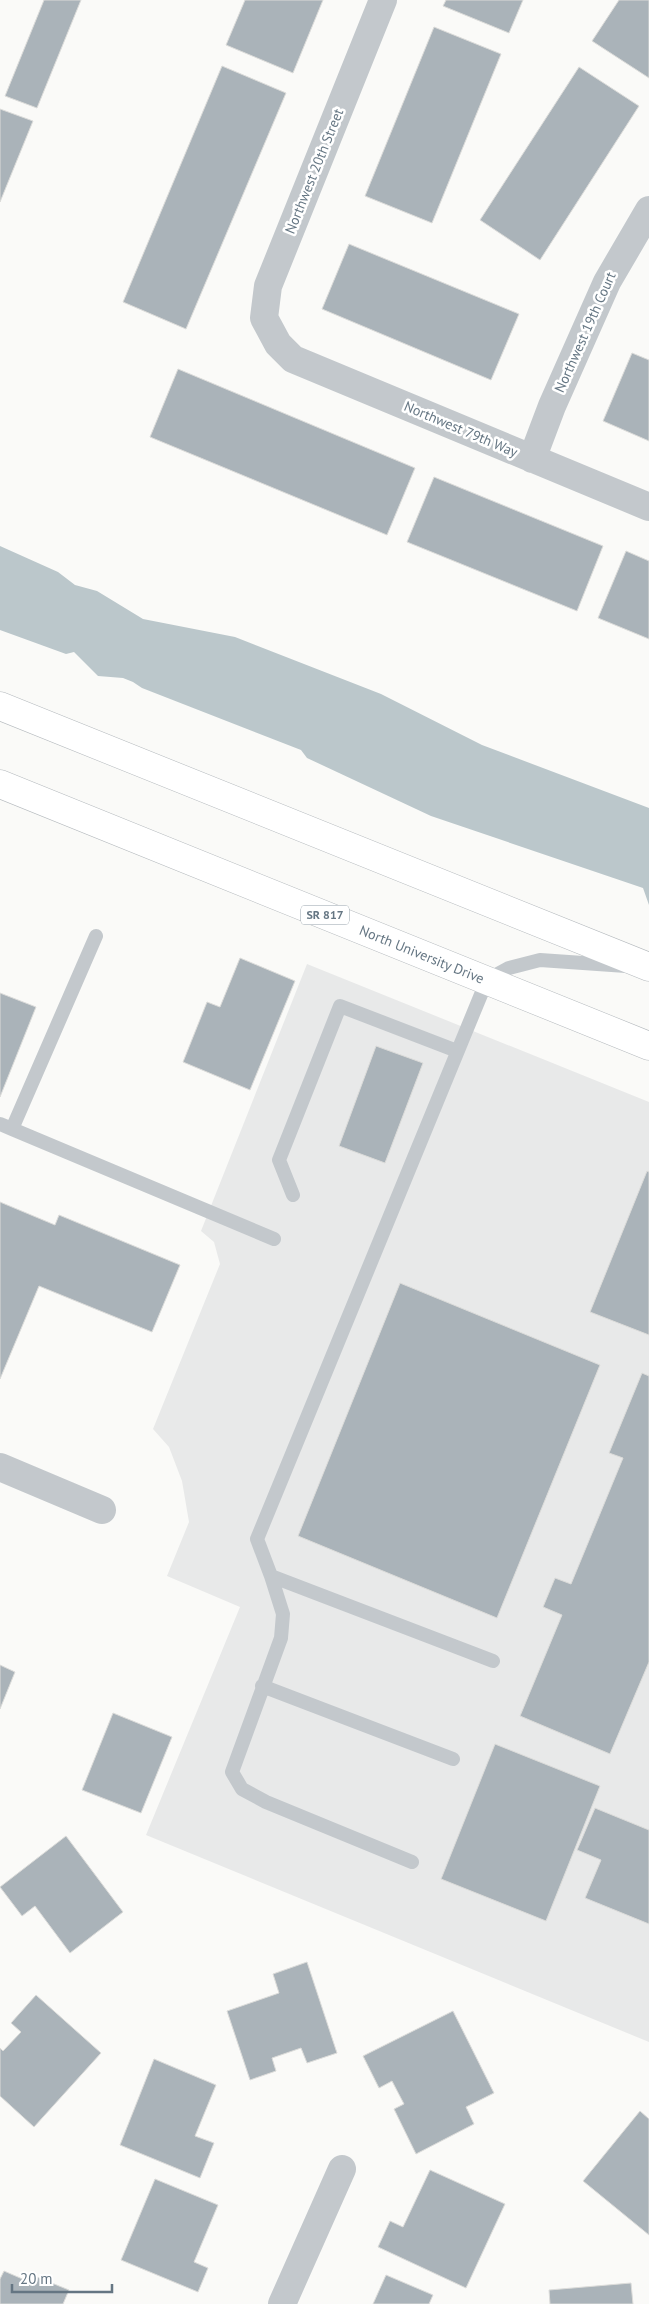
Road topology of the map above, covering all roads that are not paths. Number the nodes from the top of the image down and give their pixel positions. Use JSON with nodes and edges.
{"nodes":[{"id":1,"x":383,"y":0,"type":"edge"},
{"id":2,"x":649,"y":210,"type":"edge"},
{"id":3,"x":278,"y":344,"type":"joint"},
{"id":4,"x":532,"y":458,"type":"junction"},
{"id":5,"x":649,"y":507,"type":"edge"},
{"id":6,"x":0,"y":706,"type":"edge"},
{"id":7,"x":0,"y":784,"type":"edge"},
{"id":8,"x":96,"y":936,"type":"dead end"},
{"id":9,"x":649,"y":968,"type":"edge"},
{"id":10,"x":486,"y":980,"type":"junction"},
{"id":11,"x":649,"y":1046,"type":"edge"},
{"id":12,"x":457,"y":1051,"type":"junction"},
{"id":13,"x":6,"y":1126,"type":"edge"},
{"id":14,"x":292,"y":1194,"type":"dead end"},
{"id":15,"x":274,"y":1239,"type":"dead end"},
{"id":16,"x":0,"y":1468,"type":"edge"},
{"id":17,"x":102,"y":1510,"type":"dead end"},
{"id":18,"x":271,"y":1576,"type":"junction"},
{"id":19,"x":493,"y":1661,"type":"dead end"},
{"id":20,"x":262,"y":1686,"type":"junction"},
{"id":21,"x":454,"y":1759,"type":"dead end"},
{"id":22,"x":412,"y":1862,"type":"dead end"},
{"id":23,"x":342,"y":2170,"type":"dead end"},
{"id":24,"x":282,"y":2304,"type":"edge"}],
"edges":[{"from":1,"to":3,"type":"street","name":"Northwest 20th Street"},
{"from":2,"to":4,"type":"street","name":"Northwest 19th Court"},
{"from":3,"to":4,"type":"street","name":"Northwest 79th Way"},
{"from":4,"to":5,"type":"street","name":"Northwest 79th Way"},
{"from":6,"to":9,"type":"main road"},
{"from":7,"to":10,"type":"main road","name":"North University Drive","number":"SR 817"},
{"from":8,"to":13,"type":"lane"},
{"from":9,"to":10,"type":"lane"},
{"from":10,"to":11,"type":"main road","name":"North University Drive","number":"SR 817"},
{"from":10,"to":12,"type":"lane"},
{"from":12,"to":14,"type":"lane"},
{"from":12,"to":18,"type":"lane"},
{"from":13,"to":15,"type":"lane"},
{"from":16,"to":17,"type":"street"},
{"from":18,"to":19,"type":"lane"},
{"from":18,"to":20,"type":"lane"},
{"from":20,"to":21,"type":"lane"},
{"from":20,"to":22,"type":"lane"},
{"from":23,"to":24,"type":"street"}]}
